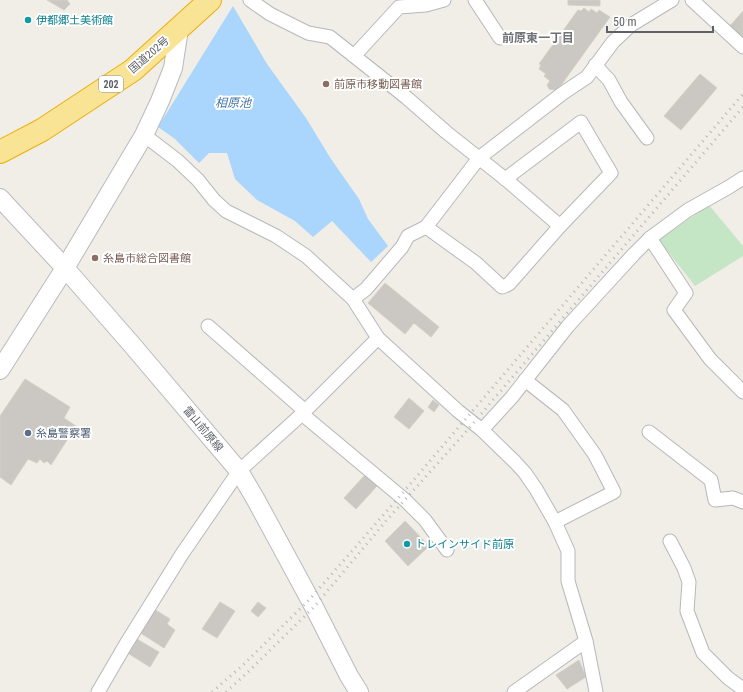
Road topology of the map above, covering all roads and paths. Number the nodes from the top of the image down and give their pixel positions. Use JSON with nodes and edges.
{"nodes":[{"id":1,"x":210,"y":0,"type":"edge"},
{"id":2,"x":250,"y":0,"type":"edge"},
{"id":3,"x":444,"y":0,"type":"edge"},
{"id":4,"x":475,"y":0,"type":"edge"},
{"id":5,"x":672,"y":0,"type":"edge"},
{"id":6,"x":692,"y":0,"type":"edge"},
{"id":7,"x":179,"y":29,"type":"junction"},
{"id":8,"x":500,"y":38,"type":"dead end"},
{"id":9,"x":743,"y":47,"type":"edge"},
{"id":10,"x":354,"y":56,"type":"junction"},
{"id":11,"x":596,"y":65,"type":"junction"},
{"id":12,"x":144,"y":135,"type":"junction"},
{"id":13,"x":647,"y":138,"type":"dead end"},
{"id":14,"x":0,"y":152,"type":"edge"},
{"id":15,"x":479,"y":158,"type":"junction"},
{"id":16,"x":743,"y":178,"type":"edge"},
{"id":17,"x":505,"y":179,"type":"junction"},
{"id":18,"x":0,"y":198,"type":"edge"},
{"id":19,"x":426,"y":226,"type":"junction"},
{"id":20,"x":560,"y":226,"type":"junction"},
{"id":21,"x":650,"y":238,"type":"junction"},
{"id":22,"x":65,"y":268,"type":"junction"},
{"id":23,"x":353,"y":299,"type":"junction"},
{"id":24,"x":208,"y":326,"type":"dead end"},
{"id":25,"x":378,"y":338,"type":"junction"},
{"id":26,"x":0,"y":370,"type":"edge"},
{"id":27,"x":525,"y":380,"type":"junction"},
{"id":28,"x":743,"y":392,"type":"edge"},
{"id":29,"x":304,"y":413,"type":"junction"},
{"id":30,"x":482,"y":430,"type":"junction"},
{"id":31,"x":649,"y":432,"type":"dead end"},
{"id":32,"x":239,"y":472,"type":"junction"},
{"id":33,"x":743,"y":502,"type":"edge"},
{"id":34,"x":555,"y":522,"type":"junction"},
{"id":35,"x":670,"y":541,"type":"dead end"},
{"id":36,"x":447,"y":550,"type":"dead end"},
{"id":37,"x":586,"y":641,"type":"junction"},
{"id":38,"x":743,"y":689,"type":"edge"},
{"id":39,"x":98,"y":692,"type":"edge"},
{"id":40,"x":359,"y":692,"type":"edge"},
{"id":41,"x":514,"y":692,"type":"edge"},
{"id":42,"x":596,"y":692,"type":"edge"}],
"edges":[{"from":1,"to":7,"type":"highway","name":"国道202号","number":"202"},
{"from":2,"to":10,"type":"street"},
{"from":3,"to":10,"type":"street"},
{"from":4,"to":8,"type":"street"},
{"from":5,"to":11,"type":"street"},
{"from":6,"to":9,"type":"street"},
{"from":7,"to":12,"type":"main road"},
{"from":7,"to":14,"type":"highway","name":"国道202号","number":"202"},
{"from":10,"to":15,"type":"street"},
{"from":11,"to":13,"type":"street"},
{"from":11,"to":15,"type":"street"},
{"from":12,"to":22,"type":"main road"},
{"from":12,"to":23,"type":"street"},
{"from":15,"to":17,"type":"street"},
{"from":15,"to":19,"type":"street"},
{"from":16,"to":21,"type":"street"},
{"from":17,"to":20,"type":"street"},
{"from":17,"to":20,"type":"street"},
{"from":18,"to":22,"type":"main road","name":"雷山前原線"},
{"from":19,"to":20,"type":"street"},
{"from":19,"to":23,"type":"street"},
{"from":21,"to":27,"type":"street"},
{"from":21,"to":28,"type":"street"},
{"from":22,"to":26,"type":"main road"},
{"from":22,"to":32,"type":"main road","name":"雷山前原線"},
{"from":23,"to":25,"type":"street"},
{"from":24,"to":29,"type":"street"},
{"from":25,"to":29,"type":"street"},
{"from":25,"to":30,"type":"street"},
{"from":27,"to":30,"type":"street"},
{"from":27,"to":34,"type":"street"},
{"from":29,"to":32,"type":"street"},
{"from":29,"to":36,"type":"street"},
{"from":30,"to":34,"type":"street"},
{"from":31,"to":33,"type":"street"},
{"from":32,"to":39,"type":"street"},
{"from":32,"to":40,"type":"main road","name":"雷山前原線"},
{"from":34,"to":37,"type":"street"},
{"from":35,"to":38,"type":"street"},
{"from":37,"to":41,"type":"street"},
{"from":37,"to":42,"type":"street"}]}
